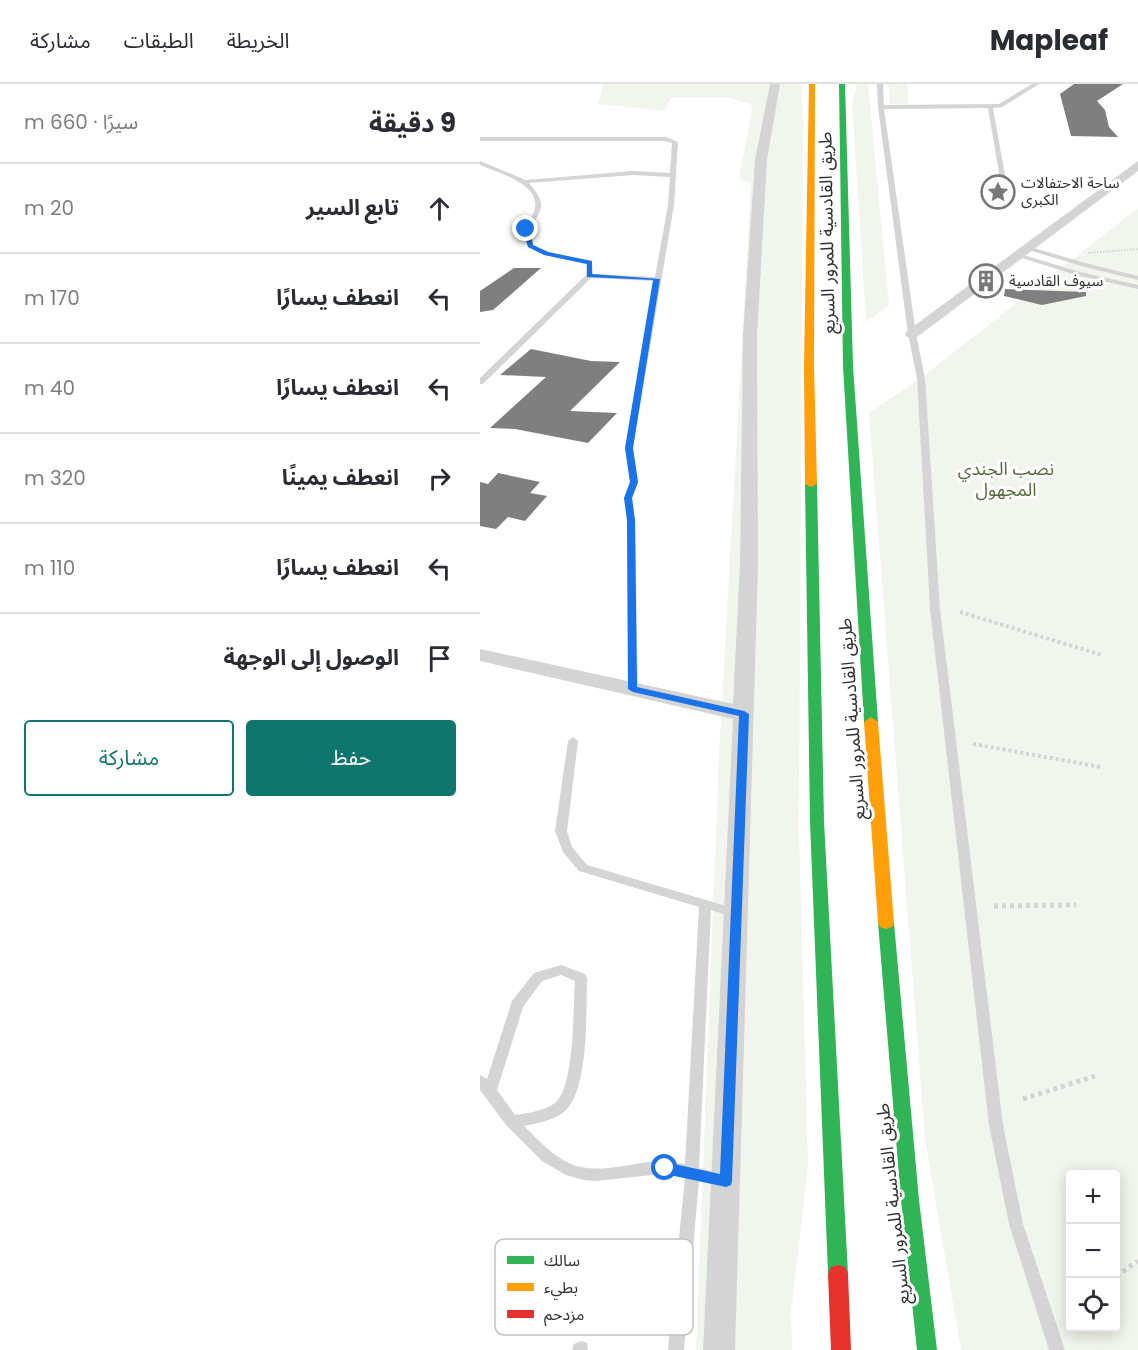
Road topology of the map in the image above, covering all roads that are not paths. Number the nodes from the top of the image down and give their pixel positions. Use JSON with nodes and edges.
{"nodes":[{"id":1,"x":775,"y":84,"type":"edge"},
{"id":2,"x":842,"y":84,"type":"edge"},
{"id":3,"x":880,"y":84,"type":"edge"},
{"id":4,"x":1036,"y":84,"type":"edge"},
{"id":5,"x":811,"y":85,"type":"edge"},
{"id":6,"x":990,"y":106,"type":"junction"},
{"id":7,"x":881,"y":107,"type":"junction"},
{"id":8,"x":480,"y":139,"type":"edge"},
{"id":9,"x":480,"y":164,"type":"edge"},
{"id":10,"x":1138,"y":165,"type":"edge"},
{"id":11,"x":673,"y":175,"type":"junction"},
{"id":12,"x":525,"y":182,"type":"junction"},
{"id":13,"x":1006,"y":203,"type":"dead end"},
{"id":14,"x":1022,"y":252,"type":"junction"},
{"id":15,"x":589,"y":276,"type":"junction"},
{"id":16,"x":1138,"y":278,"type":"edge"},
{"id":17,"x":657,"y":279,"type":"junction"},
{"id":18,"x":1138,"y":287,"type":"edge"},
{"id":19,"x":912,"y":334,"type":"junction"},
{"id":20,"x":480,"y":382,"type":"edge"},
{"id":21,"x":480,"y":655,"type":"edge"},
{"id":22,"x":633,"y":689,"type":"junction"},
{"id":23,"x":744,"y":714,"type":"junction"},
{"id":24,"x":573,"y":741,"type":"dead end"},
{"id":25,"x":705,"y":903,"type":"junction"},
{"id":26,"x":736,"y":913,"type":"junction"},
{"id":27,"x":485,"y":1086,"type":"edge"},
{"id":28,"x":512,"y":1122,"type":"junction"},
{"id":29,"x":692,"y":1174,"type":"junction"},
{"id":30,"x":726,"y":1181,"type":"junction"},
{"id":31,"x":686,"y":1239,"type":"edge"},
{"id":32,"x":677,"y":1335,"type":"edge"},
{"id":33,"x":676,"y":1350,"type":"edge"},
{"id":34,"x":719,"y":1350,"type":"edge"},
{"id":35,"x":841,"y":1350,"type":"edge"},
{"id":36,"x":927,"y":1350,"type":"edge"},
{"id":37,"x":1057,"y":1350,"type":"edge"}],
"edges":[{"from":1,"to":23,"type":"street"},
{"from":2,"to":36,"type":"highway","name":"طريق القادسية للمرور السريع"},
{"from":3,"to":7,"type":"lane"},
{"from":4,"to":6,"type":"lane"},
{"from":5,"to":35,"type":"highway","name":"طريق القادسية للمرور السريع"},
{"from":6,"to":7,"type":"lane"},
{"from":6,"to":13,"type":"lane"},
{"from":7,"to":19,"type":"lane"},
{"from":8,"to":11,"type":"lane"},
{"from":9,"to":12,"type":"lane"},
{"from":10,"to":14,"type":"street"},
{"from":11,"to":12,"type":"lane"},
{"from":11,"to":17,"type":"lane"},
{"from":12,"to":15,"type":"lane"},
{"from":14,"to":16,"type":"lane"},
{"from":14,"to":18,"type":"lane"},
{"from":14,"to":19,"type":"street"},
{"from":15,"to":17,"type":"lane"},
{"from":15,"to":20,"type":"lane"},
{"from":17,"to":22,"type":"lane"},
{"from":19,"to":37,"type":"lane"},
{"from":21,"to":22,"type":"street"},
{"from":22,"to":23,"type":"street"},
{"from":23,"to":26,"type":"street"},
{"from":24,"to":25,"type":"lane"},
{"from":25,"to":26,"type":"lane"},
{"from":25,"to":29,"type":"lane"},
{"from":26,"to":30,"type":"street"},
{"from":27,"to":28,"type":"lane"},
{"from":27,"to":28,"type":"lane"},
{"from":28,"to":29,"type":"lane"},
{"from":29,"to":30,"type":"lane"},
{"from":29,"to":31,"type":"lane"},
{"from":30,"to":34,"type":"street"},
{"from":32,"to":33,"type":"lane"}]}
